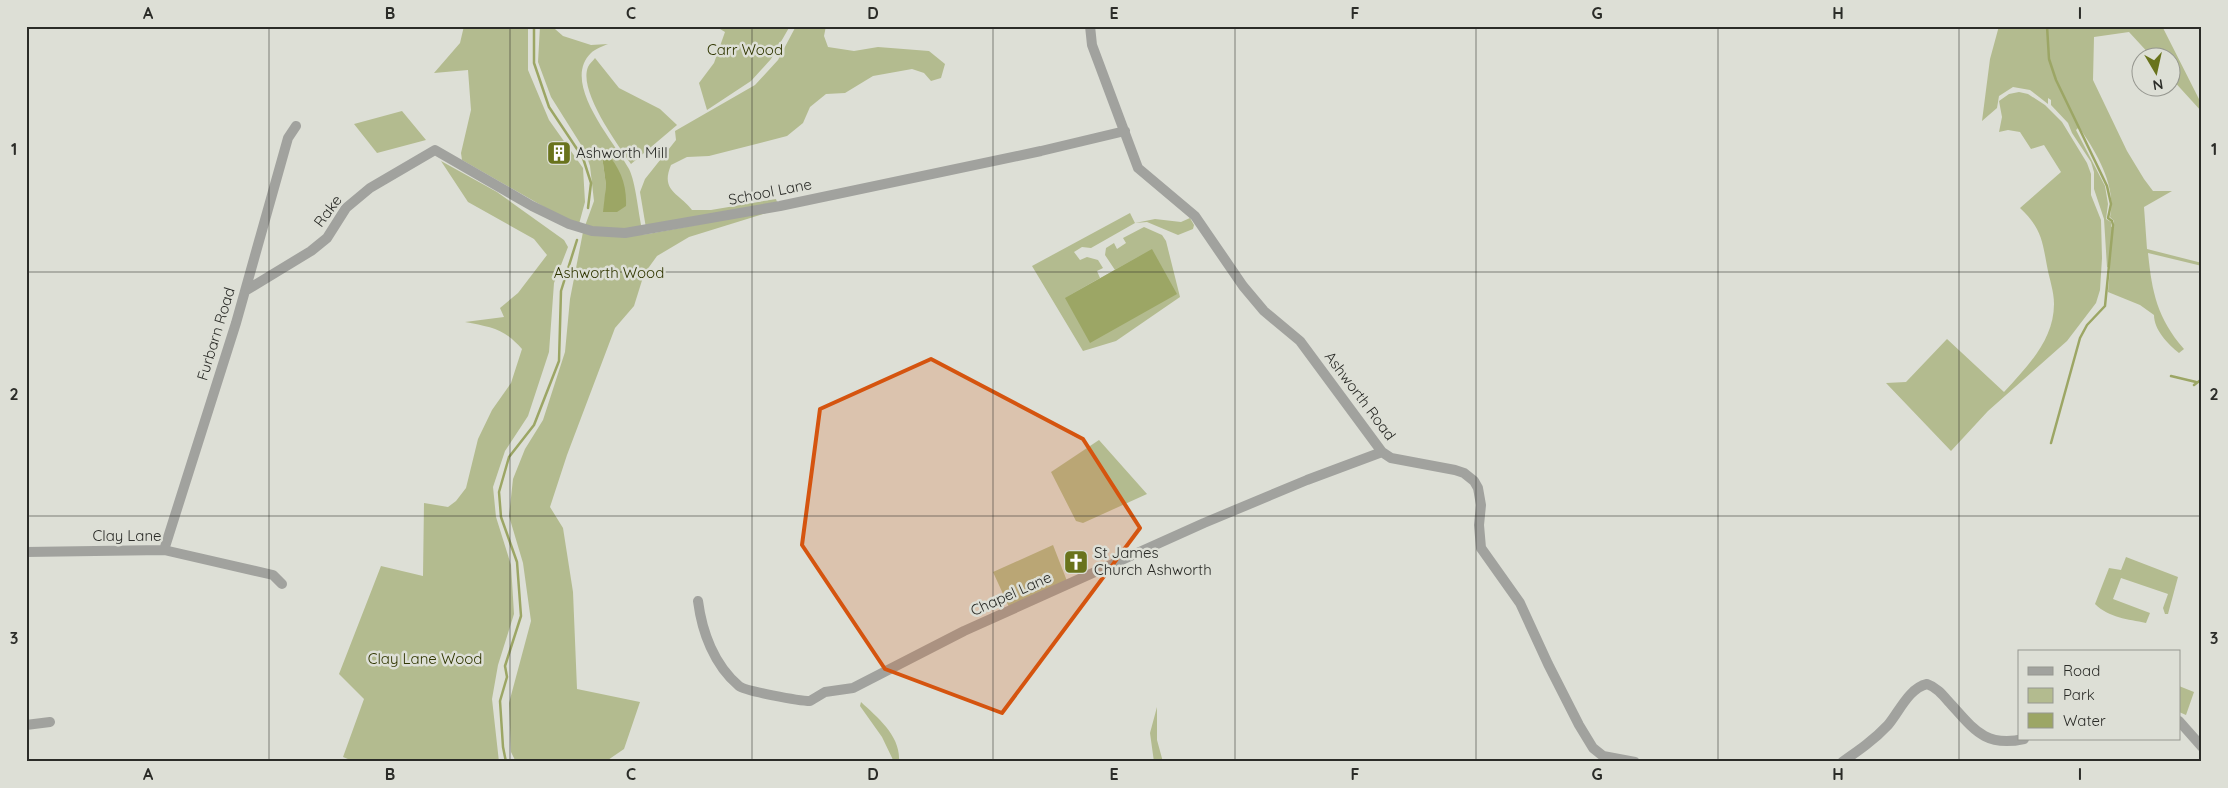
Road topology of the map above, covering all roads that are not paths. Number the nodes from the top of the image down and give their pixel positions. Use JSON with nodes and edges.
{"nodes":[{"id":1,"x":1090,"y":26,"type":"edge"},
{"id":2,"x":296,"y":126,"type":"dead end"},
{"id":3,"x":1125,"y":130,"type":"junction"},
{"id":4,"x":435,"y":150,"type":"joint"},
{"id":5,"x":245,"y":291,"type":"junction"},
{"id":6,"x":1382,"y":452,"type":"junction"},
{"id":7,"x":164,"y":550,"type":"junction"},
{"id":8,"x":26,"y":552,"type":"edge"},
{"id":9,"x":282,"y":584,"type":"dead end"},
{"id":10,"x":698,"y":601,"type":"dead end"},
{"id":11,"x":50,"y":722,"type":"dead end"},
{"id":12,"x":2180,"y":722,"type":"edge"},
{"id":13,"x":26,"y":725,"type":"edge"},
{"id":14,"x":2018,"y":740,"type":"edge"},
{"id":15,"x":2202,"y":747,"type":"edge"},
{"id":16,"x":1635,"y":762,"type":"edge"},
{"id":17,"x":1842,"y":762,"type":"edge"}],
"edges":[{"from":1,"to":3,"type":"street","name":"Ashworth Road"},
{"from":2,"to":5,"type":"street","name":"Furbarn Road"},
{"from":3,"to":4,"type":"street","name":"School Lane"},
{"from":3,"to":6,"type":"street","name":"Ashworth Road"},
{"from":4,"to":5,"type":"street","name":"Rake"},
{"from":5,"to":7,"type":"street","name":"Furbarn Road"},
{"from":6,"to":10,"type":"street","name":"Chapel Lane"},
{"from":6,"to":16,"type":"street","name":"Ashworth Road"},
{"from":7,"to":8,"type":"street","name":"Clay Lane"},
{"from":7,"to":9,"type":"street","name":"Clay Lane"},
{"from":11,"to":13,"type":"street"},
{"from":12,"to":15,"type":"street"},
{"from":14,"to":17,"type":"street"}]}
